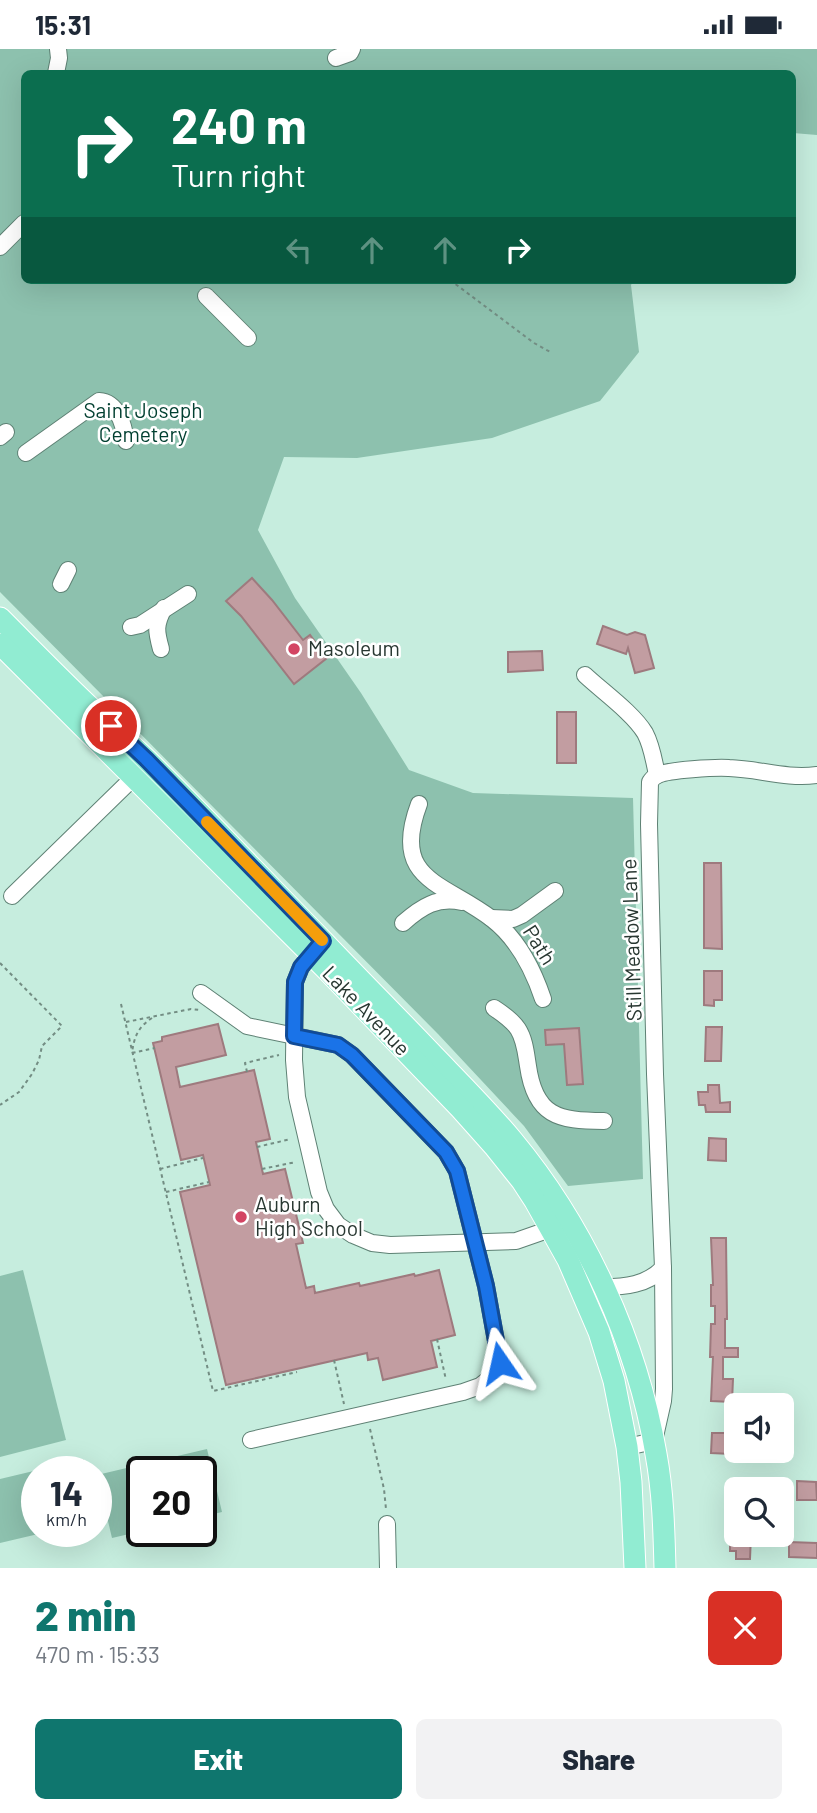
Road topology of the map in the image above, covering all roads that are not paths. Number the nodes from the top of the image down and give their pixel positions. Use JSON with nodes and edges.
{"nodes":[{"id":1,"x":58,"y":49,"type":"edge"},
{"id":2,"x":352,"y":49,"type":"edge"},
{"id":3,"x":336,"y":58,"type":"dead end"},
{"id":4,"x":57,"y":70,"type":"edge"},
{"id":5,"x":21,"y":226,"type":"edge"},
{"id":6,"x":0,"y":247,"type":"edge"},
{"id":7,"x":206,"y":296,"type":"dead end"},
{"id":8,"x":248,"y":338,"type":"dead end"},
{"id":9,"x":125,"y":441,"type":"dead end"},
{"id":10,"x":26,"y":453,"type":"dead end"},
{"id":11,"x":188,"y":594,"type":"dead end"},
{"id":12,"x":164,"y":608,"type":"junction"},
{"id":13,"x":0,"y":618,"type":"edge"},
{"id":14,"x":131,"y":627,"type":"dead end"},
{"id":15,"x":0,"y":644,"type":"edge"},
{"id":16,"x":161,"y":649,"type":"dead end"},
{"id":17,"x":585,"y":675,"type":"dead end"},
{"id":18,"x":146,"y":759,"type":"junction"},
{"id":19,"x":657,"y":775,"type":"junction"},
{"id":20,"x":817,"y":775,"type":"edge"},
{"id":21,"x":134,"y":777,"type":"junction"},
{"id":22,"x":419,"y":804,"type":"dead end"},
{"id":23,"x":555,"y":891,"type":"dead end"},
{"id":24,"x":440,"y":893,"type":"junction"},
{"id":25,"x":12,"y":896,"type":"dead end"},
{"id":26,"x":491,"y":918,"type":"junction"},
{"id":27,"x":403,"y":923,"type":"dead end"},
{"id":28,"x":317,"y":948,"type":"junction"},
{"id":29,"x":201,"y":993,"type":"dead end"},
{"id":30,"x":543,"y":999,"type":"dead end"},
{"id":31,"x":494,"y":1008,"type":"dead end"},
{"id":32,"x":294,"y":1036,"type":"junction"},
{"id":33,"x":604,"y":1121,"type":"dead end"},
{"id":34,"x":560,"y":1226,"type":"junction"},
{"id":35,"x":475,"y":1242,"type":"junction"},
{"id":36,"x":663,"y":1268,"type":"junction"},
{"id":37,"x":603,"y":1287,"type":"junction"},
{"id":38,"x":251,"y":1440,"type":"dead end"},
{"id":39,"x":654,"y":1441,"type":"junction"},
{"id":40,"x":627,"y":1447,"type":"junction"},
{"id":41,"x":387,"y":1524,"type":"road end"},
{"id":42,"x":388,"y":1568,"type":"edge"},
{"id":43,"x":635,"y":1568,"type":"edge"},
{"id":44,"x":665,"y":1568,"type":"edge"}],
"edges":[{"from":1,"to":4,"type":"street"},
{"from":2,"to":3,"type":"street"},
{"from":5,"to":6,"type":"street"},
{"from":7,"to":8,"type":"street"},
{"from":9,"to":10,"type":"street"},
{"from":11,"to":12,"type":"street"},
{"from":12,"to":14,"type":"street"},
{"from":12,"to":16,"type":"street"},
{"from":13,"to":18,"type":"main road","name":"Lake Avenue"},
{"from":15,"to":21,"type":"main road","name":"Lake Avenue"},
{"from":17,"to":19,"type":"street"},
{"from":18,"to":21,"type":"street"},
{"from":18,"to":28,"type":"main road","name":"Lake Avenue"},
{"from":19,"to":20,"type":"street"},
{"from":19,"to":36,"type":"street","name":"Still Meadow Lane"},
{"from":21,"to":25,"type":"street"},
{"from":21,"to":28,"type":"main road","name":"Lake Avenue"},
{"from":22,"to":24,"type":"street","name":"Path"},
{"from":23,"to":26,"type":"street","name":"Path"},
{"from":24,"to":26,"type":"street","name":"Path"},
{"from":24,"to":27,"type":"street"},
{"from":26,"to":30,"type":"street","name":"Path"},
{"from":28,"to":32,"type":"street"},
{"from":28,"to":34,"type":"main road","name":"Lake Avenue"},
{"from":29,"to":32,"type":"street"},
{"from":31,"to":33,"type":"street"},
{"from":32,"to":35,"type":"street"},
{"from":32,"to":35,"type":"street"},
{"from":34,"to":35,"type":"street"},
{"from":34,"to":37,"type":"main road","name":"Lake Avenue"},
{"from":34,"to":40,"type":"main road","name":"Lake Avenue"},
{"from":35,"to":38,"type":"street"},
{"from":36,"to":37,"type":"street"},
{"from":36,"to":39,"type":"street","name":"Lake Avenue"},
{"from":37,"to":39,"type":"main road","name":"Lake Avenue"},
{"from":39,"to":40,"type":"street"},
{"from":39,"to":44,"type":"main road","name":"Lake Avenue"},
{"from":40,"to":43,"type":"main road","name":"Lake Avenue"},
{"from":41,"to":42,"type":"street"}]}
